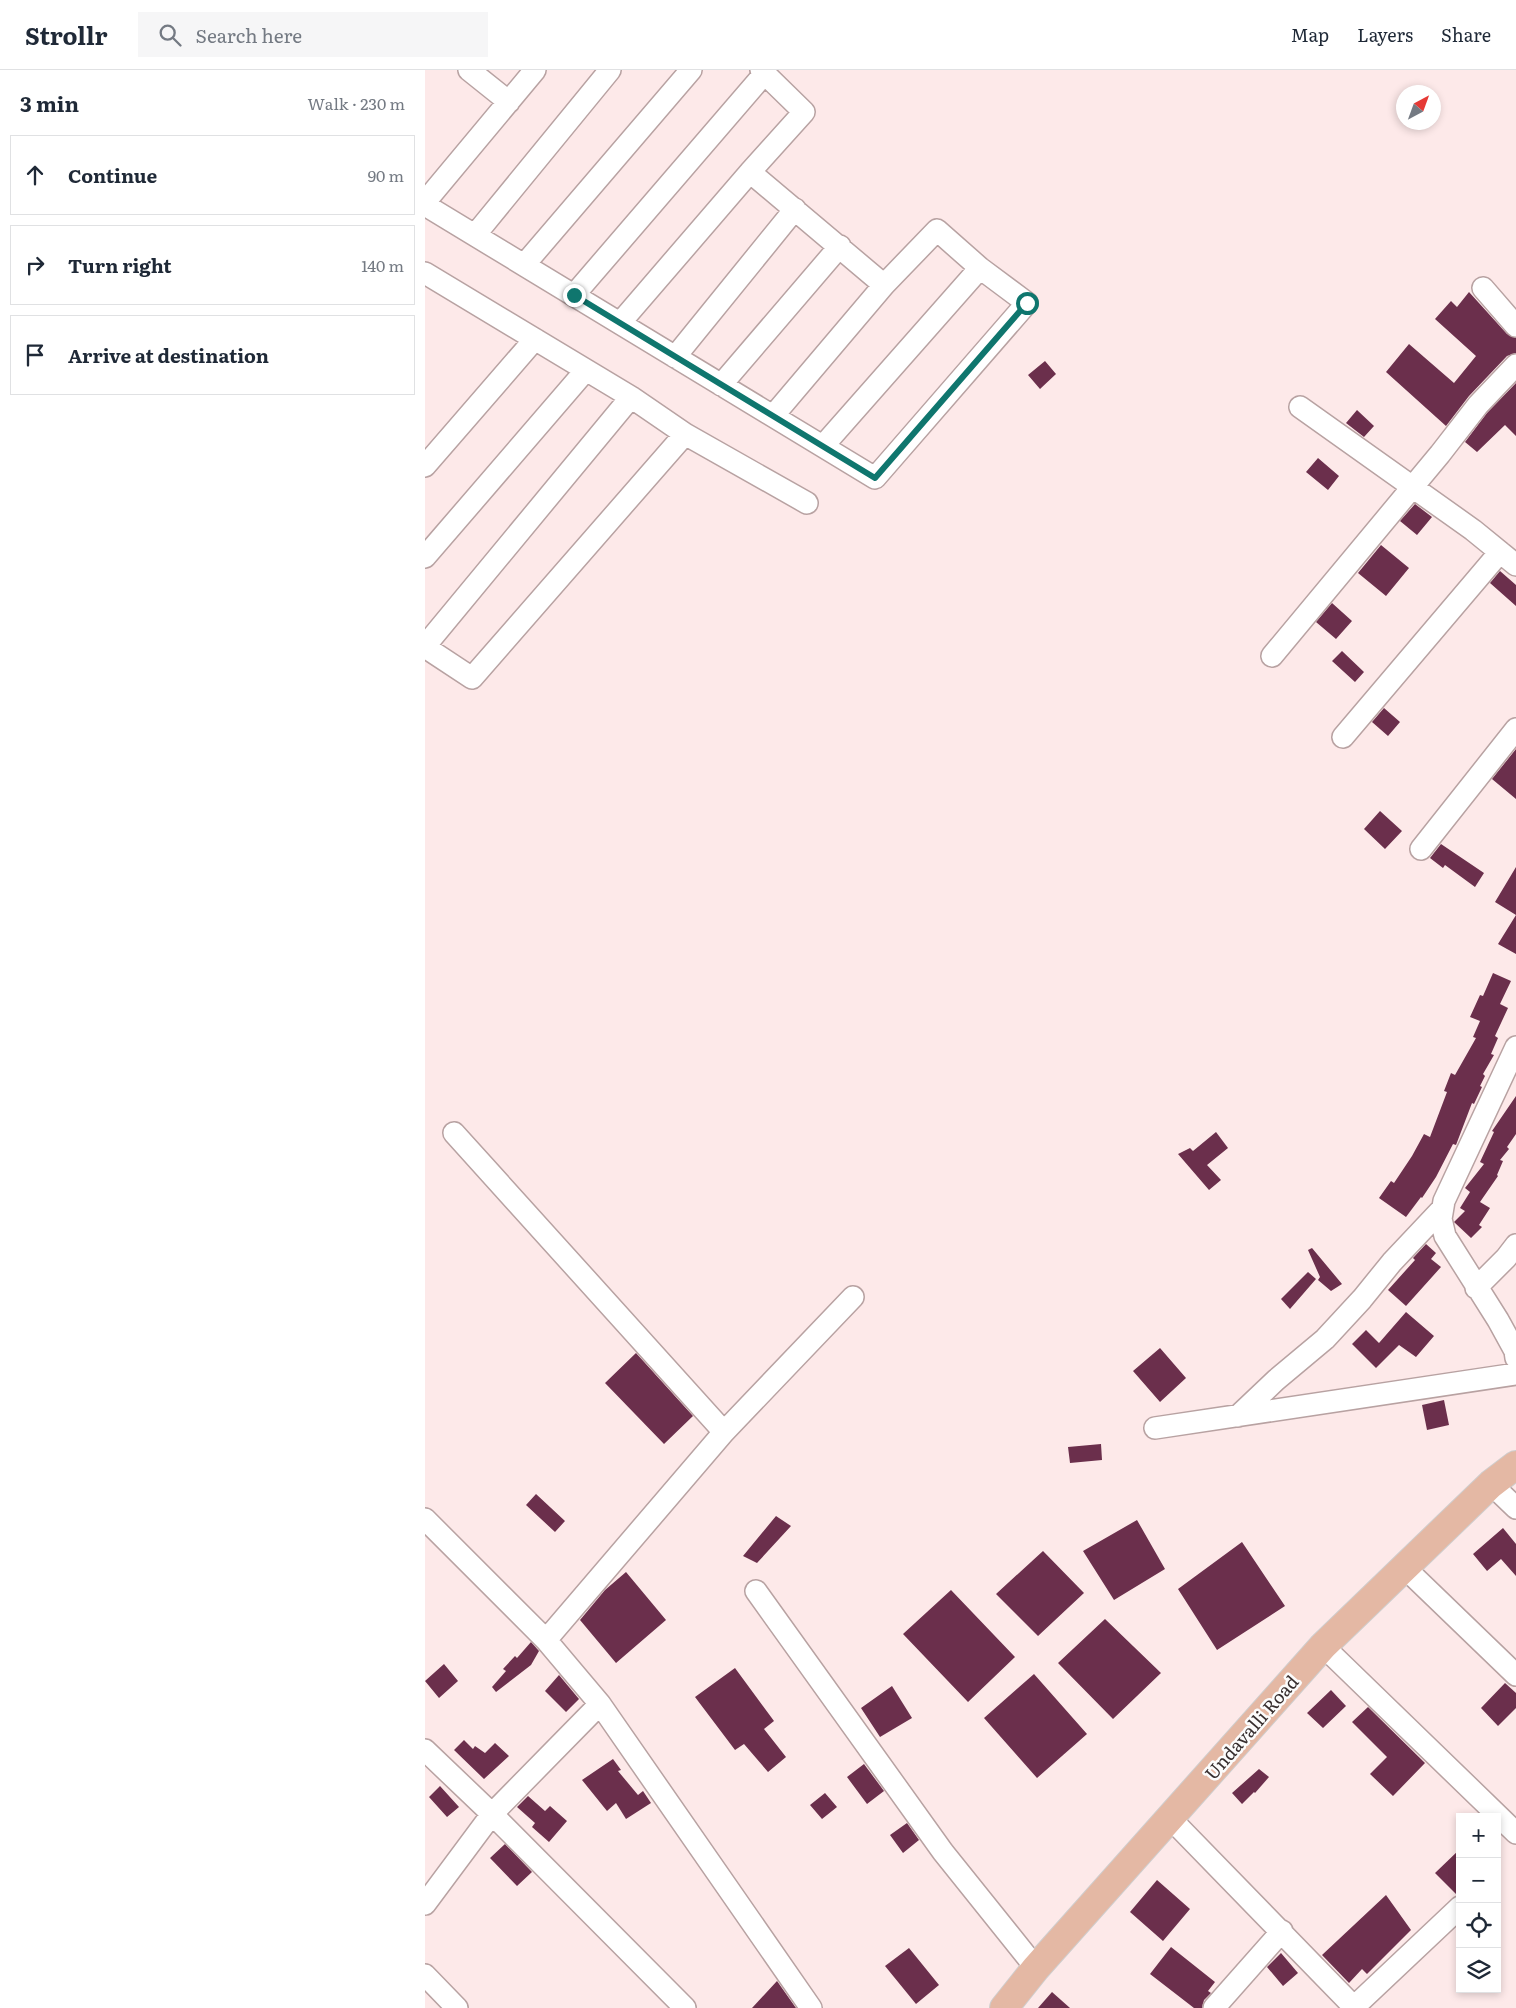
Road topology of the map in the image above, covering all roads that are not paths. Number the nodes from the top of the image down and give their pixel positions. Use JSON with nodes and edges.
{"nodes":[{"id":1,"x":469,"y":70,"type":"edge"},
{"id":2,"x":535,"y":70,"type":"edge"},
{"id":3,"x":610,"y":70,"type":"edge"},
{"id":4,"x":691,"y":70,"type":"edge"},
{"id":5,"x":763,"y":72,"type":"edge"},
{"id":6,"x":509,"y":102,"type":"junction"},
{"id":7,"x":750,"y":172,"type":"junction"},
{"id":8,"x":425,"y":204,"type":"edge"},
{"id":9,"x":795,"y":209,"type":"junction"},
{"id":10,"x":475,"y":235,"type":"junction"},
{"id":11,"x":840,"y":246,"type":"junction"},
{"id":12,"x":524,"y":265,"type":"junction"},
{"id":13,"x":980,"y":268,"type":"junction"},
{"id":14,"x":425,"y":273,"type":"edge"},
{"id":15,"x":884,"y":285,"type":"junction"},
{"id":16,"x":1483,"y":288,"type":"dead end"},
{"id":17,"x":574,"y":295,"type":"junction"},
{"id":18,"x":620,"y":323,"type":"junction"},
{"id":19,"x":1516,"y":326,"type":"edge"},
{"id":20,"x":535,"y":339,"type":"junction"},
{"id":21,"x":675,"y":357,"type":"junction"},
{"id":22,"x":1516,"y":365,"type":"edge"},
{"id":23,"x":586,"y":370,"type":"junction"},
{"id":24,"x":721,"y":385,"type":"junction"},
{"id":25,"x":631,"y":397,"type":"junction"},
{"id":26,"x":1300,"y":407,"type":"dead end"},
{"id":27,"x":773,"y":416,"type":"junction"},
{"id":28,"x":685,"y":434,"type":"junction"},
{"id":29,"x":823,"y":446,"type":"junction"},
{"id":30,"x":425,"y":466,"type":"edge"},
{"id":31,"x":1413,"y":486,"type":"junction"},
{"id":32,"x":807,"y":504,"type":"dead end"},
{"id":33,"x":425,"y":557,"type":"edge"},
{"id":34,"x":1508,"y":558,"type":"edge"},
{"id":35,"x":425,"y":647,"type":"edge"},
{"id":36,"x":1272,"y":656,"type":"dead end"},
{"id":37,"x":1516,"y":729,"type":"edge"},
{"id":38,"x":1343,"y":737,"type":"dead end"},
{"id":39,"x":1421,"y":849,"type":"dead end"},
{"id":40,"x":1516,"y":1047,"type":"edge"},
{"id":41,"x":453,"y":1133,"type":"dead end"},
{"id":42,"x":1442,"y":1209,"type":"junction"},
{"id":43,"x":1516,"y":1245,"type":"edge"},
{"id":44,"x":1476,"y":1288,"type":"junction"},
{"id":45,"x":853,"y":1296,"type":"dead end"},
{"id":46,"x":1516,"y":1358,"type":"edge"},
{"id":47,"x":1516,"y":1374,"type":"edge"},
{"id":48,"x":1238,"y":1416,"type":"junction"},
{"id":49,"x":1155,"y":1428,"type":"dead end"},
{"id":50,"x":724,"y":1432,"type":"junction"},
{"id":51,"x":1516,"y":1465,"type":"edge"},
{"id":52,"x":1491,"y":1484,"type":"junction"},
{"id":53,"x":1516,"y":1508,"type":"edge"},
{"id":54,"x":425,"y":1519,"type":"edge"},
{"id":55,"x":1405,"y":1568,"type":"junction"},
{"id":56,"x":756,"y":1591,"type":"dead end"},
{"id":57,"x":546,"y":1640,"type":"junction"},
{"id":58,"x":1323,"y":1646,"type":"junction"},
{"id":59,"x":1516,"y":1675,"type":"edge"},
{"id":60,"x":600,"y":1704,"type":"junction"},
{"id":61,"x":425,"y":1750,"type":"edge"},
{"id":62,"x":492,"y":1814,"type":"junction"},
{"id":63,"x":1171,"y":1819,"type":"junction"},
{"id":64,"x":1516,"y":1833,"type":"edge"},
{"id":65,"x":425,"y":1904,"type":"edge"},
{"id":66,"x":1456,"y":1912,"type":"edge"},
{"id":67,"x":1281,"y":1931,"type":"junction"},
{"id":68,"x":1036,"y":1968,"type":"junction"},
{"id":69,"x":425,"y":1975,"type":"edge"},
{"id":70,"x":1354,"y":2007,"type":"edge"},
{"id":71,"x":457,"y":2008,"type":"edge"},
{"id":72,"x":685,"y":2008,"type":"edge"},
{"id":73,"x":811,"y":2008,"type":"edge"},
{"id":74,"x":1004,"y":2008,"type":"edge"},
{"id":75,"x":1213,"y":2008,"type":"edge"}],
"edges":[{"from":1,"to":6,"type":"street"},
{"from":2,"to":6,"type":"street"},
{"from":3,"to":10,"type":"street"},
{"from":4,"to":12,"type":"street"},
{"from":5,"to":7,"type":"street"},
{"from":5,"to":17,"type":"street"},
{"from":6,"to":8,"type":"street"},
{"from":7,"to":9,"type":"street"},
{"from":7,"to":18,"type":"street"},
{"from":8,"to":10,"type":"street"},
{"from":9,"to":11,"type":"street"},
{"from":9,"to":21,"type":"street"},
{"from":10,"to":12,"type":"street"},
{"from":11,"to":15,"type":"street"},
{"from":11,"to":24,"type":"street"},
{"from":12,"to":17,"type":"street"},
{"from":13,"to":15,"type":"street"},
{"from":13,"to":29,"type":"street"},
{"from":13,"to":29,"type":"street"},
{"from":14,"to":20,"type":"street"},
{"from":15,"to":27,"type":"street"},
{"from":16,"to":19,"type":"street"},
{"from":17,"to":18,"type":"street"},
{"from":18,"to":21,"type":"street"},
{"from":20,"to":23,"type":"street"},
{"from":20,"to":30,"type":"street"},
{"from":21,"to":24,"type":"street"},
{"from":22,"to":31,"type":"street"},
{"from":23,"to":25,"type":"street"},
{"from":23,"to":33,"type":"street"},
{"from":24,"to":27,"type":"street"},
{"from":25,"to":28,"type":"street"},
{"from":25,"to":35,"type":"street"},
{"from":26,"to":31,"type":"street"},
{"from":27,"to":29,"type":"street"},
{"from":28,"to":32,"type":"street"},
{"from":28,"to":35,"type":"street"},
{"from":31,"to":34,"type":"street"},
{"from":31,"to":36,"type":"street"},
{"from":34,"to":38,"type":"street"},
{"from":37,"to":39,"type":"street"},
{"from":40,"to":42,"type":"street"},
{"from":41,"to":50,"type":"street"},
{"from":42,"to":44,"type":"street"},
{"from":42,"to":48,"type":"street"},
{"from":43,"to":44,"type":"street"},
{"from":44,"to":46,"type":"street"},
{"from":45,"to":50,"type":"street"},
{"from":47,"to":48,"type":"street"},
{"from":48,"to":49,"type":"street"},
{"from":50,"to":57,"type":"street"},
{"from":51,"to":52,"type":"main road","name":"Undavalli Road"},
{"from":52,"to":53,"type":"street"},
{"from":52,"to":55,"type":"main road","name":"Undavalli Road"},
{"from":54,"to":57,"type":"street"},
{"from":55,"to":58,"type":"main road","name":"Undavalli Road"},
{"from":55,"to":59,"type":"street"},
{"from":56,"to":68,"type":"street"},
{"from":57,"to":60,"type":"street"},
{"from":58,"to":63,"type":"main road","name":"Undavalli Road"},
{"from":58,"to":64,"type":"street"},
{"from":60,"to":62,"type":"street"},
{"from":60,"to":73,"type":"street"},
{"from":61,"to":62,"type":"street"},
{"from":62,"to":65,"type":"street"},
{"from":62,"to":72,"type":"street"},
{"from":63,"to":67,"type":"street"},
{"from":63,"to":68,"type":"main road","name":"Undavalli Road"},
{"from":66,"to":70,"type":"street"},
{"from":67,"to":70,"type":"street"},
{"from":67,"to":75,"type":"street"},
{"from":68,"to":74,"type":"main road","name":"Undavalli Road"},
{"from":69,"to":71,"type":"street"}]}
